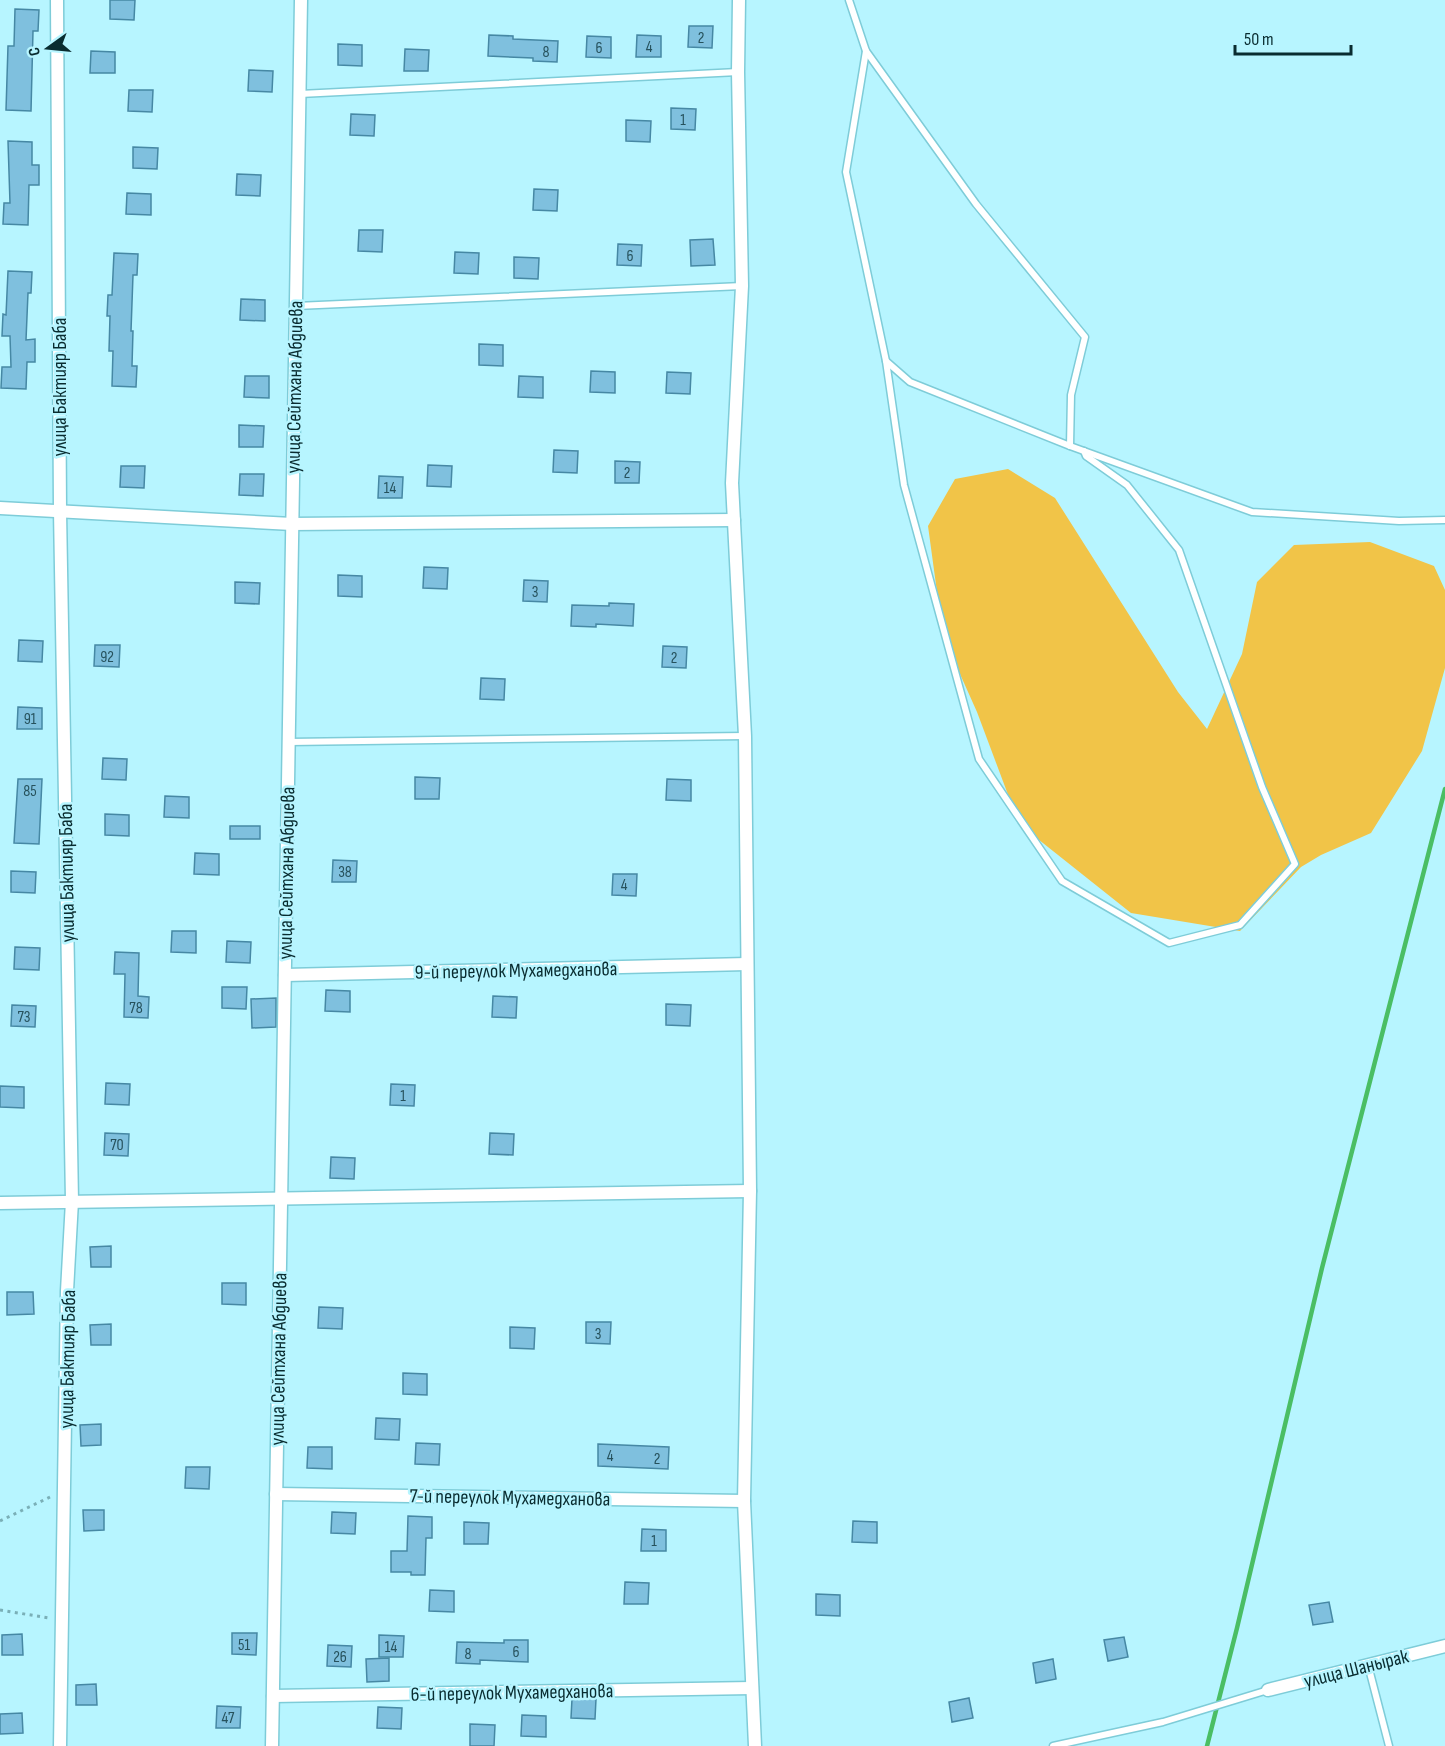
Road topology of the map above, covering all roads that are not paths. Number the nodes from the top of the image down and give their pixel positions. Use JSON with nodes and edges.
{"nodes":[{"id":1,"x":57,"y":0,"type":"edge"},
{"id":2,"x":301,"y":0,"type":"edge"},
{"id":3,"x":739,"y":0,"type":"edge"},
{"id":4,"x":849,"y":0,"type":"edge"},
{"id":5,"x":866,"y":51,"type":"junction"},
{"id":6,"x":738,"y":72,"type":"junction"},
{"id":7,"x":299,"y":94,"type":"junction"},
{"id":8,"x":742,"y":286,"type":"junction"},
{"id":9,"x":296,"y":306,"type":"junction"},
{"id":10,"x":886,"y":361,"type":"junction"},
{"id":11,"x":1070,"y":446,"type":"junction"},
{"id":12,"x":1084,"y":451,"type":"junction"},
{"id":13,"x":0,"y":508,"type":"edge"},
{"id":14,"x":60,"y":511,"type":"junction"},
{"id":15,"x":734,"y":520,"type":"junction"},
{"id":16,"x":1445,"y":520,"type":"edge"},
{"id":17,"x":292,"y":524,"type":"junction"},
{"id":18,"x":744,"y":736,"type":"junction"},
{"id":19,"x":289,"y":742,"type":"junction"},
{"id":20,"x":747,"y":964,"type":"junction"},
{"id":21,"x":285,"y":975,"type":"junction"},
{"id":22,"x":750,"y":1191,"type":"junction"},
{"id":23,"x":281,"y":1198,"type":"junction"},
{"id":24,"x":72,"y":1202,"type":"junction"},
{"id":25,"x":0,"y":1203,"type":"edge"},
{"id":26,"x":276,"y":1494,"type":"junction"},
{"id":27,"x":744,"y":1501,"type":"junction"},
{"id":28,"x":1445,"y":1646,"type":"edge"},
{"id":29,"x":1368,"y":1665,"type":"junction"},
{"id":30,"x":752,"y":1688,"type":"junction"},
{"id":31,"x":1268,"y":1690,"type":"joint"},
{"id":32,"x":273,"y":1696,"type":"junction"},
{"id":33,"x":60,"y":1746,"type":"edge"},
{"id":34,"x":272,"y":1746,"type":"edge"},
{"id":35,"x":755,"y":1746,"type":"edge"},
{"id":36,"x":1053,"y":1746,"type":"edge"},
{"id":37,"x":1389,"y":1746,"type":"edge"}],
"edges":[{"from":1,"to":14,"type":"street","name":"улица Бактияр Баба"},
{"from":2,"to":7,"type":"street","name":"улица Сейтхана Абдиева"},
{"from":3,"to":6,"type":"street"},
{"from":4,"to":5,"type":"lane"},
{"from":5,"to":10,"type":"lane"},
{"from":5,"to":11,"type":"lane"},
{"from":6,"to":7,"type":"lane"},
{"from":6,"to":8,"type":"street"},
{"from":7,"to":9,"type":"street","name":"улица Сейтхана Абдиева"},
{"from":8,"to":9,"type":"lane"},
{"from":8,"to":15,"type":"street"},
{"from":9,"to":17,"type":"street","name":"улица Сейтхана Абдиева"},
{"from":10,"to":11,"type":"lane"},
{"from":10,"to":12,"type":"lane"},
{"from":11,"to":12,"type":"lane"},
{"from":12,"to":16,"type":"lane"},
{"from":13,"to":14,"type":"street"},
{"from":14,"to":17,"type":"street"},
{"from":14,"to":24,"type":"street","name":"улица Бактияр Баба"},
{"from":15,"to":17,"type":"street"},
{"from":15,"to":18,"type":"street"},
{"from":17,"to":19,"type":"street","name":"улица Сейтхана Абдиева"},
{"from":18,"to":19,"type":"lane"},
{"from":18,"to":20,"type":"street"},
{"from":19,"to":21,"type":"street","name":"улица Сейтхана Абдиева"},
{"from":20,"to":21,"type":"street","name":"9-й переулок Мухамедханова"},
{"from":20,"to":22,"type":"street"},
{"from":21,"to":23,"type":"street","name":"улица Сейтхана Абдиева"},
{"from":22,"to":23,"type":"street"},
{"from":22,"to":27,"type":"street"},
{"from":23,"to":24,"type":"street"},
{"from":23,"to":26,"type":"street","name":"улица Сейтхана Абдиева"},
{"from":24,"to":25,"type":"street"},
{"from":24,"to":33,"type":"street","name":"улица Бактияр Баба"},
{"from":26,"to":27,"type":"street","name":"7-й переулок Мухамедханова"},
{"from":26,"to":32,"type":"street","name":"улица Сейтхана Абдиева"},
{"from":27,"to":30,"type":"street"},
{"from":28,"to":29,"type":"street","name":"улица Шанырак"},
{"from":29,"to":31,"type":"street","name":"улица Шанырак"},
{"from":29,"to":37,"type":"lane"},
{"from":30,"to":32,"type":"street","name":"6-й переулок Мухамедханова"},
{"from":30,"to":35,"type":"street"},
{"from":31,"to":36,"type":"lane"},
{"from":32,"to":34,"type":"street","name":"улица Сейтхана Абдиева"}]}
